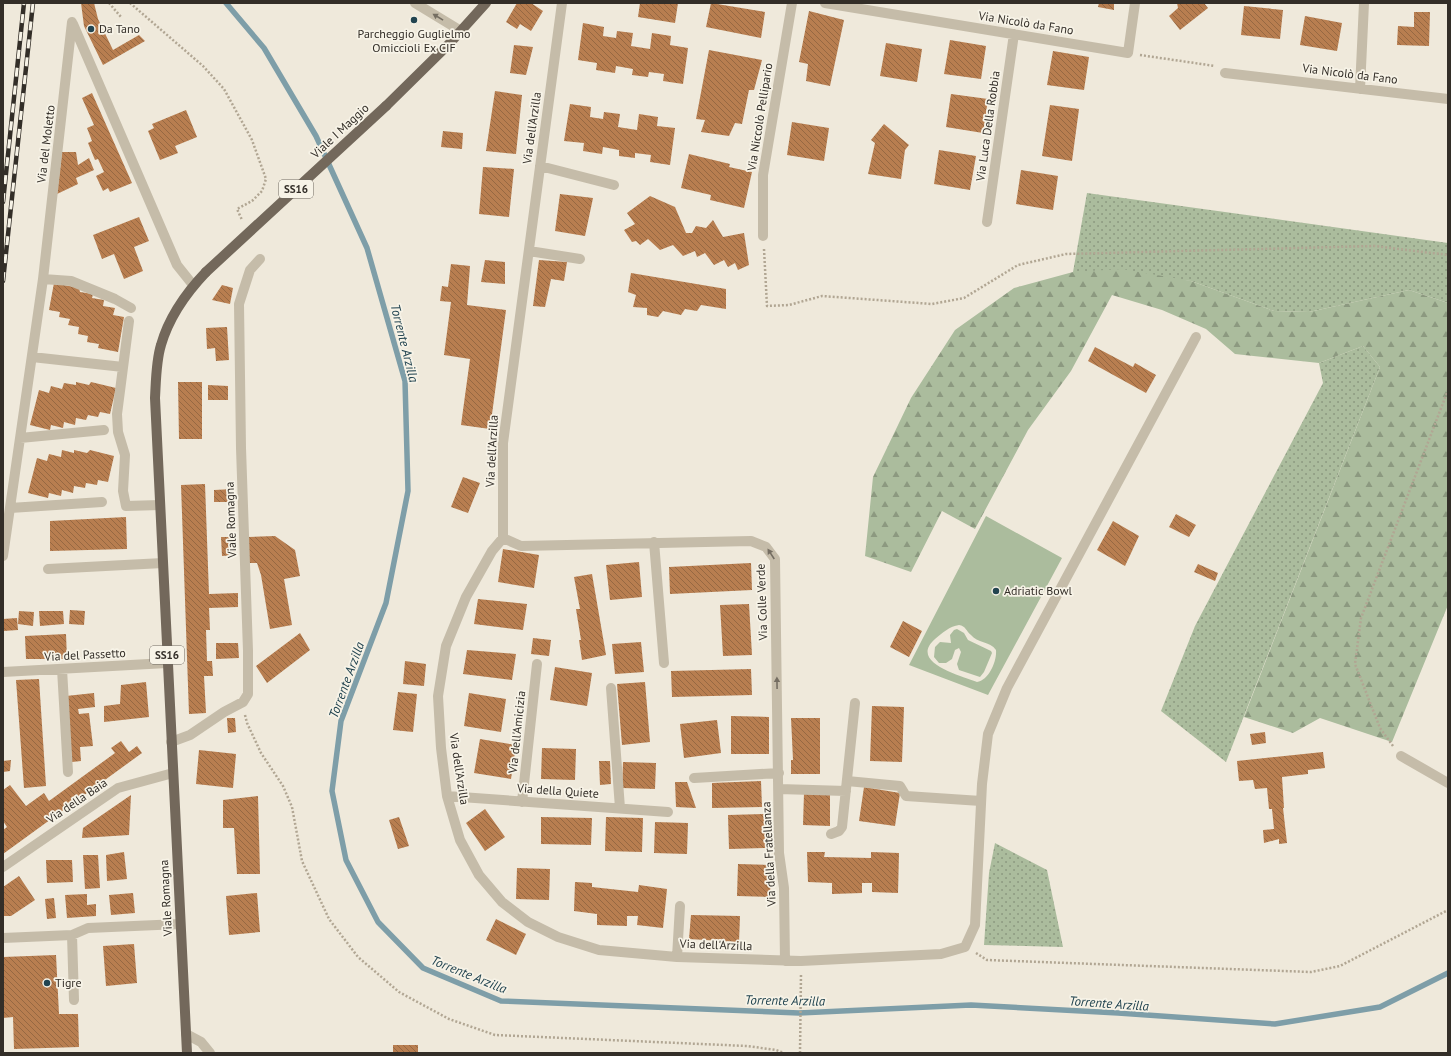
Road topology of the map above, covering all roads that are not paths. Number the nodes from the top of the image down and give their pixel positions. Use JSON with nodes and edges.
{"nodes":[{"id":1,"x":415,"y":3,"type":"edge"},
{"id":2,"x":486,"y":3,"type":"edge"},
{"id":3,"x":562,"y":3,"type":"edge"},
{"id":4,"x":792,"y":3,"type":"edge"},
{"id":5,"x":825,"y":3,"type":"edge"},
{"id":6,"x":1135,"y":3,"type":"edge"},
{"id":7,"x":1364,"y":3,"type":"edge"},
{"id":8,"x":461,"y":31,"type":"junction"},
{"id":9,"x":1014,"y":34,"type":"junction"},
{"id":10,"x":1225,"y":73,"type":"road end"},
{"id":11,"x":1360,"y":89,"type":"junction"},
{"id":12,"x":1448,"y":99,"type":"edge"},
{"id":13,"x":540,"y":166,"type":"junction"},
{"id":14,"x":614,"y":185,"type":"dead end"},
{"id":15,"x":987,"y":222,"type":"dead end"},
{"id":16,"x":763,"y":236,"type":"road end"},
{"id":17,"x":528,"y":251,"type":"junction"},
{"id":18,"x":260,"y":258,"type":"dead end"},
{"id":19,"x":580,"y":258,"type":"dead end"},
{"id":20,"x":206,"y":272,"type":"joint"},
{"id":21,"x":43,"y":279,"type":"junction"},
{"id":22,"x":193,"y":285,"type":"junction"},
{"id":23,"x":132,"y":308,"type":"dead end"},
{"id":24,"x":128,"y":321,"type":"dead end"},
{"id":25,"x":1196,"y":337,"type":"dead end"},
{"id":26,"x":32,"y":357,"type":"junction"},
{"id":27,"x":123,"y":367,"type":"junction"},
{"id":28,"x":104,"y":430,"type":"dead end"},
{"id":29,"x":20,"y":438,"type":"junction"},
{"id":30,"x":102,"y":502,"type":"dead end"},
{"id":31,"x":160,"y":505,"type":"junction"},
{"id":32,"x":10,"y":508,"type":"junction"},
{"id":33,"x":503,"y":538,"type":"junction"},
{"id":34,"x":654,"y":542,"type":"junction"},
{"id":35,"x":3,"y":556,"type":"edge"},
{"id":36,"x":163,"y":563,"type":"junction"},
{"id":37,"x":48,"y":569,"type":"dead end"},
{"id":38,"x":664,"y":663,"type":"dead end"},
{"id":39,"x":168,"y":664,"type":"junction"},
{"id":40,"x":537,"y":664,"type":"dead end"},
{"id":41,"x":62,"y":669,"type":"junction"},
{"id":42,"x":3,"y":672,"type":"edge"},
{"id":43,"x":612,"y":688,"type":"dead end"},
{"id":44,"x":855,"y":704,"type":"dead end"},
{"id":45,"x":778,"y":722,"type":"joint"},
{"id":46,"x":171,"y":742,"type":"junction"},
{"id":47,"x":1401,"y":756,"type":"road end"},
{"id":48,"x":68,"y":772,"type":"dead end"},
{"id":49,"x":779,"y":773,"type":"junction"},
{"id":50,"x":173,"y":774,"type":"junction"},
{"id":51,"x":694,"y":778,"type":"dead end"},
{"id":52,"x":1448,"y":783,"type":"edge"},
{"id":53,"x":846,"y":786,"type":"junction"},
{"id":54,"x":779,"y":789,"type":"junction"},
{"id":55,"x":447,"y":796,"type":"junction"},
{"id":56,"x":981,"y":801,"type":"junction"},
{"id":57,"x":522,"y":802,"type":"junction"},
{"id":58,"x":620,"y":808,"type":"junction"},
{"id":59,"x":668,"y":812,"type":"dead end"},
{"id":60,"x":831,"y":834,"type":"dead end"},
{"id":61,"x":3,"y":867,"type":"edge"},
{"id":62,"x":680,"y":906,"type":"dead end"},
{"id":63,"x":180,"y":924,"type":"junction"},
{"id":64,"x":72,"y":935,"type":"junction"},
{"id":65,"x":3,"y":938,"type":"edge"},
{"id":66,"x":677,"y":957,"type":"junction"},
{"id":67,"x":785,"y":961,"type":"junction"},
{"id":68,"x":74,"y":1000,"type":"dead end"},
{"id":69,"x":186,"y":1034,"type":"junction"},
{"id":70,"x":187,"y":1053,"type":"edge"},
{"id":71,"x":210,"y":1053,"type":"edge"}],
"edges":[{"from":8,"to":1,"type":"street","one_way":true},
{"from":2,"to":8,"type":"main road","name":"Viale I Maggio","number":"SS16"},
{"from":3,"to":13,"type":"street","name":"Via dell'Arzilla"},
{"from":4,"to":16,"type":"street","name":"Via Niccolò Pellipario"},
{"from":5,"to":9,"type":"street","name":"Via Nicolò da Fano"},
{"from":6,"to":9,"type":"street","name":"Via Nicolò da Fano"},
{"from":7,"to":11,"type":"street"},
{"from":8,"to":20,"type":"main road","name":"Viale I Maggio","number":"SS16","bridge":true},
{"from":9,"to":15,"type":"street","name":"Via Luca Della Robbia"},
{"from":10,"to":11,"type":"street","name":"Via Nicolò da Fano"},
{"from":11,"to":12,"type":"street","name":"Via Nicolò da Fano"},
{"from":13,"to":14,"type":"street"},
{"from":13,"to":17,"type":"street","name":"Via dell'Arzilla"},
{"from":17,"to":19,"type":"street"},
{"from":17,"to":33,"type":"street","name":"Via dell'Arzilla"},
{"from":18,"to":46,"type":"street","name":"Viale Romagna"},
{"from":20,"to":22,"type":"main road","name":"Viale Romagna","number":"SS16"},
{"from":21,"to":22,"type":"street","name":"Via del Moletto"},
{"from":21,"to":23,"type":"street"},
{"from":21,"to":26,"type":"street","name":"Via del Moletto"},
{"from":22,"to":31,"type":"main road","name":"Viale Romagna","number":"SS16"},
{"from":24,"to":27,"type":"street"},
{"from":25,"to":56,"type":"street"},
{"from":26,"to":27,"type":"street"},
{"from":26,"to":29,"type":"street","name":"Via del Moletto"},
{"from":27,"to":31,"type":"street"},
{"from":28,"to":29,"type":"street"},
{"from":29,"to":32,"type":"street","name":"Via del Moletto"},
{"from":30,"to":32,"type":"street"},
{"from":31,"to":36,"type":"main road","name":"Viale Romagna","number":"SS16"},
{"from":32,"to":35,"type":"street","name":"Via del Moletto"},
{"from":33,"to":34,"type":"street","name":"Via Colle Verde"},
{"from":33,"to":55,"type":"street","name":"Via dell'Arzilla"},
{"from":34,"to":38,"type":"street"},
{"from":45,"to":34,"type":"street","name":"Via Colle Verde","one_way":true},
{"from":36,"to":37,"type":"street"},
{"from":36,"to":39,"type":"main road","name":"Viale Romagna","number":"SS16"},
{"from":39,"to":41,"type":"street","name":"Via del Passetto"},
{"from":39,"to":46,"type":"main road","name":"Viale Romagna","number":"SS16"},
{"from":40,"to":57,"type":"street","name":"Via dell'Amicizia"},
{"from":41,"to":42,"type":"street","name":"Via del Passetto"},
{"from":41,"to":48,"type":"street"},
{"from":43,"to":58,"type":"street"},
{"from":44,"to":53,"type":"street"},
{"from":45,"to":49,"type":"street","name":"Via della Fratellanza"},
{"from":46,"to":50,"type":"main road","name":"Viale Romagna","number":"SS16"},
{"from":47,"to":52,"type":"street"},
{"from":49,"to":51,"type":"street"},
{"from":49,"to":54,"type":"street","name":"Via della Fratellanza"},
{"from":50,"to":61,"type":"street","name":"Via della Baia"},
{"from":50,"to":63,"type":"main road","name":"Viale Romagna","number":"SS16"},
{"from":53,"to":54,"type":"street"},
{"from":53,"to":56,"type":"street"},
{"from":53,"to":60,"type":"street"},
{"from":54,"to":67,"type":"street","name":"Via della Fratellanza"},
{"from":55,"to":57,"type":"street","name":"Via della Quiete"},
{"from":55,"to":66,"type":"street","name":"Via dell'Arzilla"},
{"from":56,"to":67,"type":"street","name":"Via dell'Arzilla"},
{"from":57,"to":58,"type":"street","name":"Via della Quiete"},
{"from":58,"to":59,"type":"street","name":"Via della Quiete"},
{"from":62,"to":66,"type":"street"},
{"from":63,"to":64,"type":"street"},
{"from":63,"to":69,"type":"main road","name":"Viale Romagna","number":"SS16"},
{"from":64,"to":65,"type":"street"},
{"from":64,"to":68,"type":"street"},
{"from":66,"to":67,"type":"street","name":"Via dell'Arzilla"},
{"from":69,"to":70,"type":"main road","name":"Viale Romagna","number":"SS16"},
{"from":69,"to":71,"type":"street"}]}
